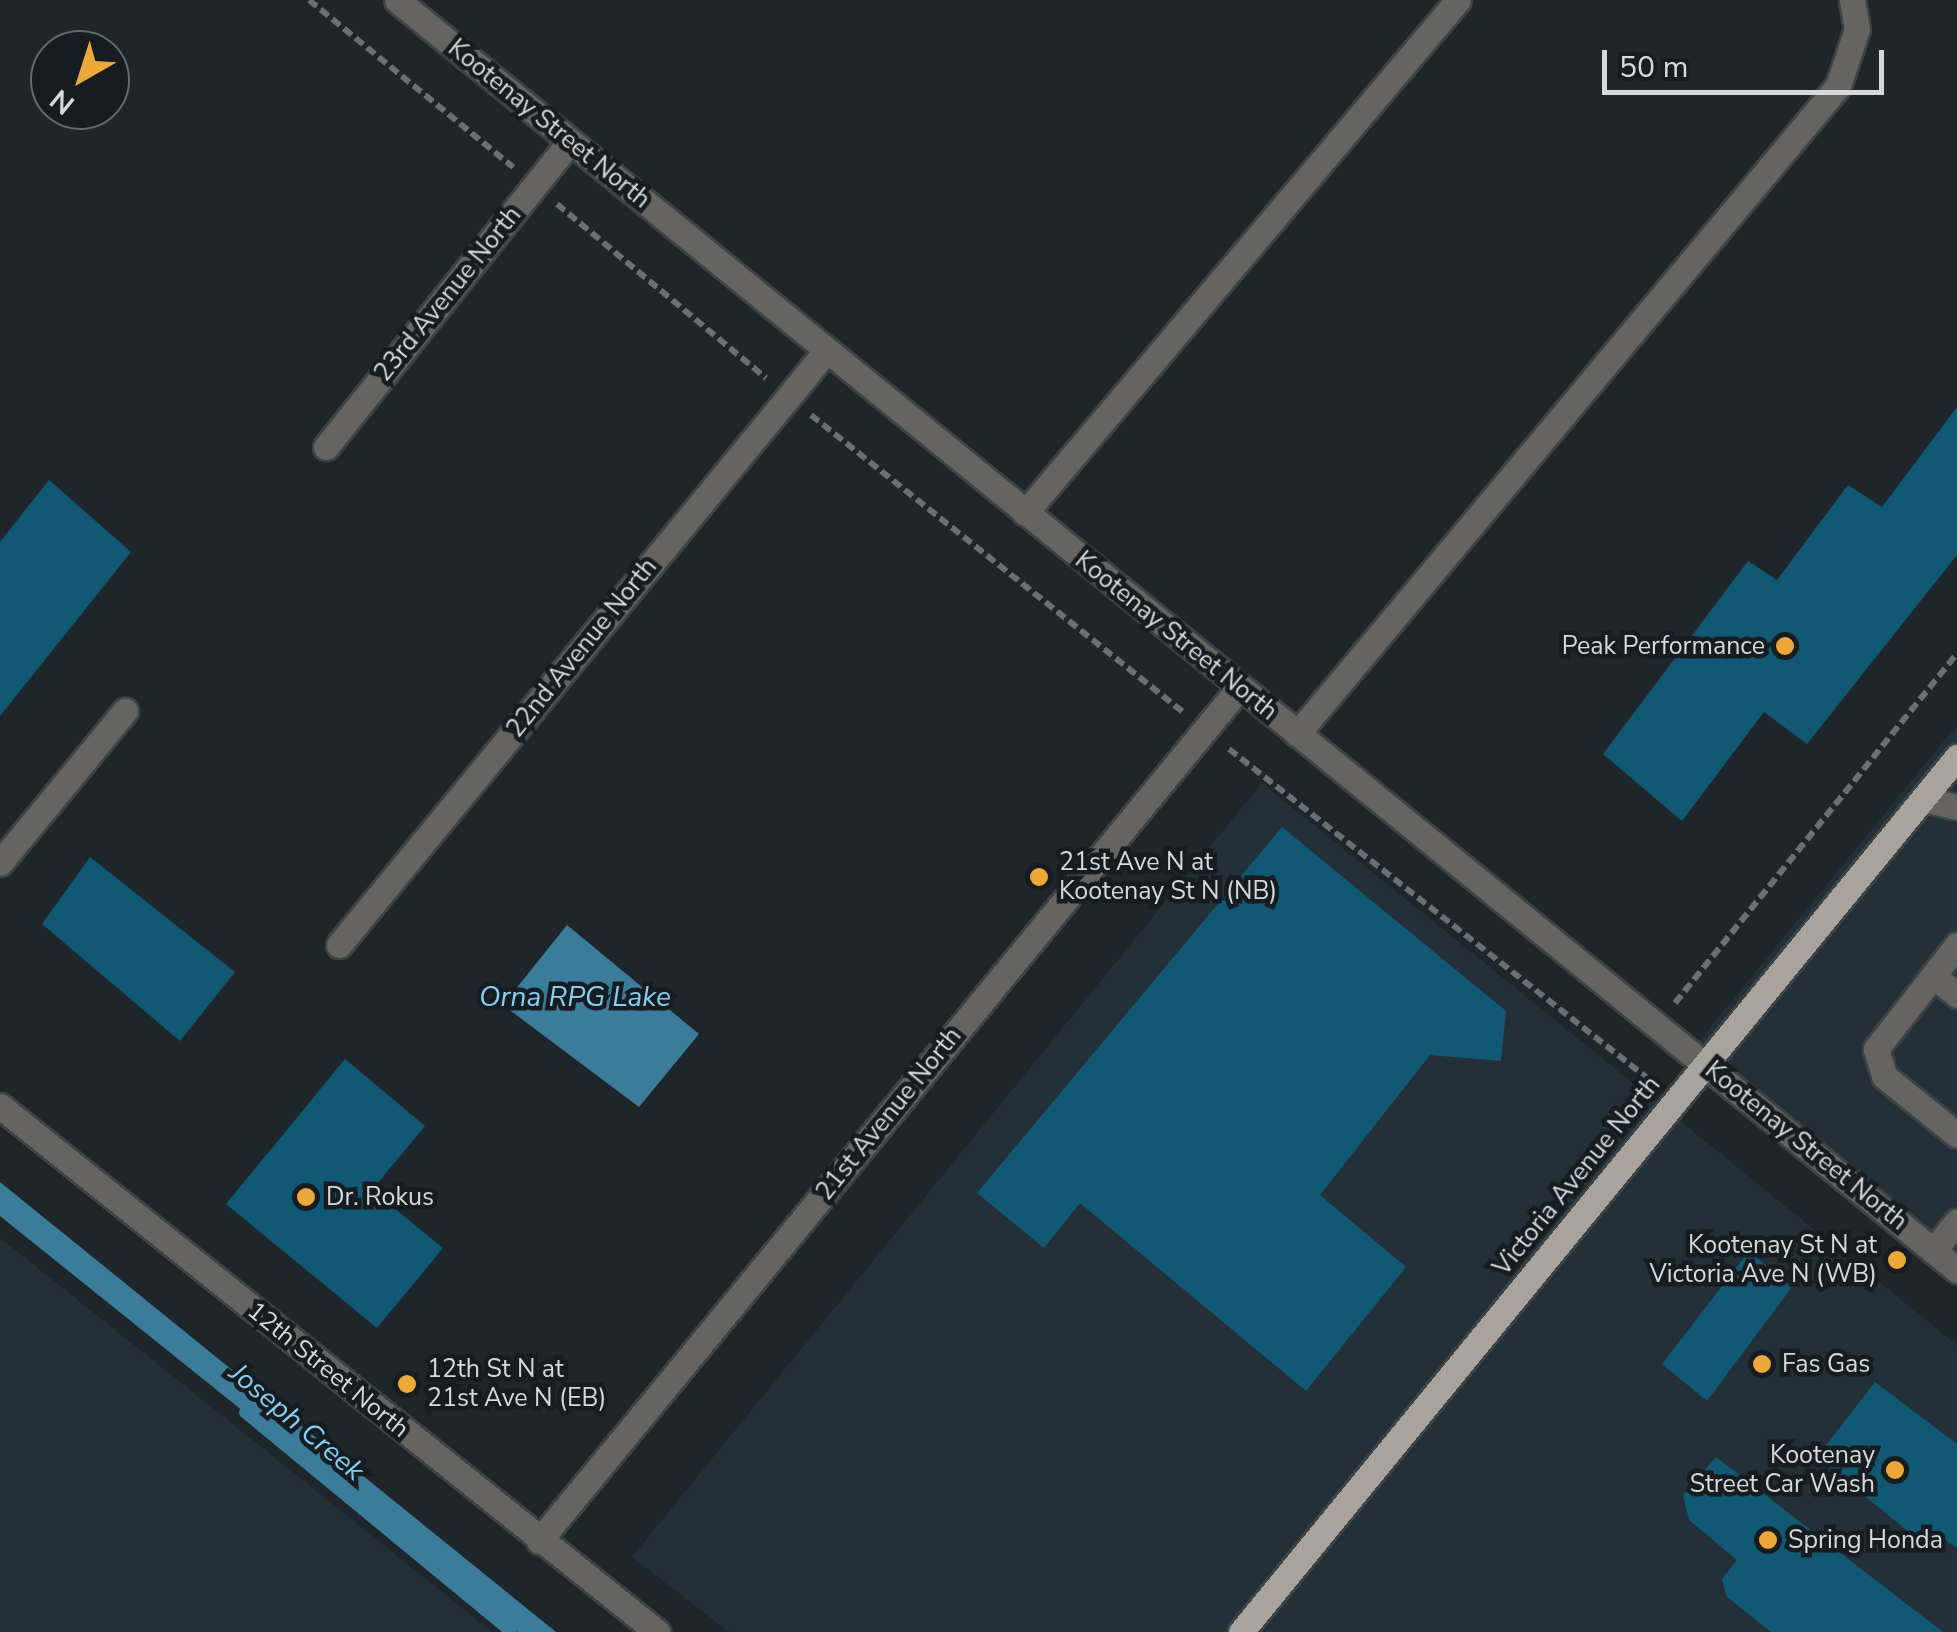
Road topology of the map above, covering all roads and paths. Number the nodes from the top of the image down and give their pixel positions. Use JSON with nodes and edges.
{"nodes":[{"id":1,"x":309,"y":0,"type":"edge"},
{"id":2,"x":397,"y":0,"type":"edge"},
{"id":3,"x":1458,"y":0,"type":"edge"},
{"id":4,"x":1852,"y":0,"type":"edge"},
{"id":5,"x":570,"y":141,"type":"junction"},
{"id":6,"x":534,"y":186,"type":"junction"},
{"id":7,"x":826,"y":351,"type":"junction"},
{"id":8,"x":788,"y":396,"type":"junction"},
{"id":9,"x":326,"y":447,"type":"dead end"},
{"id":10,"x":1025,"y":513,"type":"junction"},
{"id":11,"x":1957,"y":653,"type":"edge"},
{"id":12,"x":1240,"y":687,"type":"junction"},
{"id":13,"x":124,"y":711,"type":"dead end"},
{"id":14,"x":1205,"y":730,"type":"junction"},
{"id":15,"x":1296,"y":734,"type":"junction"},
{"id":16,"x":1957,"y":758,"type":"edge"},
{"id":17,"x":1924,"y":799,"type":"junction"},
{"id":18,"x":1957,"y":807,"type":"edge"},
{"id":19,"x":0,"y":864,"type":"edge"},
{"id":20,"x":339,"y":944,"type":"dead end"},
{"id":21,"x":1957,"y":945,"type":"edge"},
{"id":22,"x":1933,"y":976,"type":"junction"},
{"id":23,"x":1957,"y":995,"type":"edge"},
{"id":24,"x":1657,"y":1026,"type":"junction"},
{"id":25,"x":1628,"y":1064,"type":"junction"},
{"id":26,"x":1707,"y":1065,"type":"junction"},
{"id":27,"x":1678,"y":1101,"type":"junction"},
{"id":28,"x":0,"y":1106,"type":"edge"},
{"id":29,"x":1957,"y":1135,"type":"edge"},
{"id":30,"x":1957,"y":1222,"type":"edge"},
{"id":31,"x":1933,"y":1251,"type":"junction"},
{"id":32,"x":1957,"y":1270,"type":"edge"},
{"id":33,"x":539,"y":1541,"type":"junction"},
{"id":34,"x":657,"y":1632,"type":"edge"},
{"id":35,"x":1241,"y":1632,"type":"edge"}],
"edges":[{"from":1,"to":6,"type":"path"},
{"from":2,"to":5,"type":"street","name":"Kootenay Street North"},
{"from":3,"to":10,"type":"street"},
{"from":4,"to":15,"type":"street"},
{"from":5,"to":6,"type":"street","name":"23rd Avenue North"},
{"from":5,"to":7,"type":"street","name":"Kootenay Street North"},
{"from":6,"to":8,"type":"path"},
{"from":6,"to":9,"type":"street","name":"23rd Avenue North"},
{"from":7,"to":8,"type":"street","name":"22nd Avenue North"},
{"from":7,"to":10,"type":"street","name":"Kootenay Street North"},
{"from":8,"to":14,"type":"path"},
{"from":8,"to":20,"type":"street","name":"22nd Avenue North"},
{"from":10,"to":12,"type":"street","name":"Kootenay Street North"},
{"from":11,"to":24,"type":"path"},
{"from":12,"to":14,"type":"street","name":"21st Avenue North"},
{"from":12,"to":15,"type":"street","name":"Kootenay Street North"},
{"from":13,"to":19,"type":"street"},
{"from":14,"to":25,"type":"path"},
{"from":14,"to":33,"type":"street","name":"21st Avenue North"},
{"from":15,"to":24,"type":"street","name":"Kootenay Street North"},
{"from":16,"to":17,"type":"main road","name":"Victoria Avenue North"},
{"from":17,"to":18,"type":"street"},
{"from":17,"to":26,"type":"main road","name":"Victoria Avenue North"},
{"from":21,"to":22,"type":"street"},
{"from":22,"to":23,"type":"street"},
{"from":22,"to":29,"type":"street"},
{"from":24,"to":25,"type":"path"},
{"from":24,"to":26,"type":"street","name":"Kootenay Street North"},
{"from":25,"to":27,"type":"path"},
{"from":26,"to":27,"type":"main road","name":"Victoria Avenue North"},
{"from":26,"to":31,"type":"street","name":"Kootenay Street North"},
{"from":27,"to":35,"type":"main road","name":"Victoria Avenue North"},
{"from":28,"to":33,"type":"street","name":"12th Street North"},
{"from":30,"to":31,"type":"street"},
{"from":31,"to":32,"type":"street","name":"Kootenay Street North"},
{"from":33,"to":34,"type":"street","name":"12th Street North"}]}
